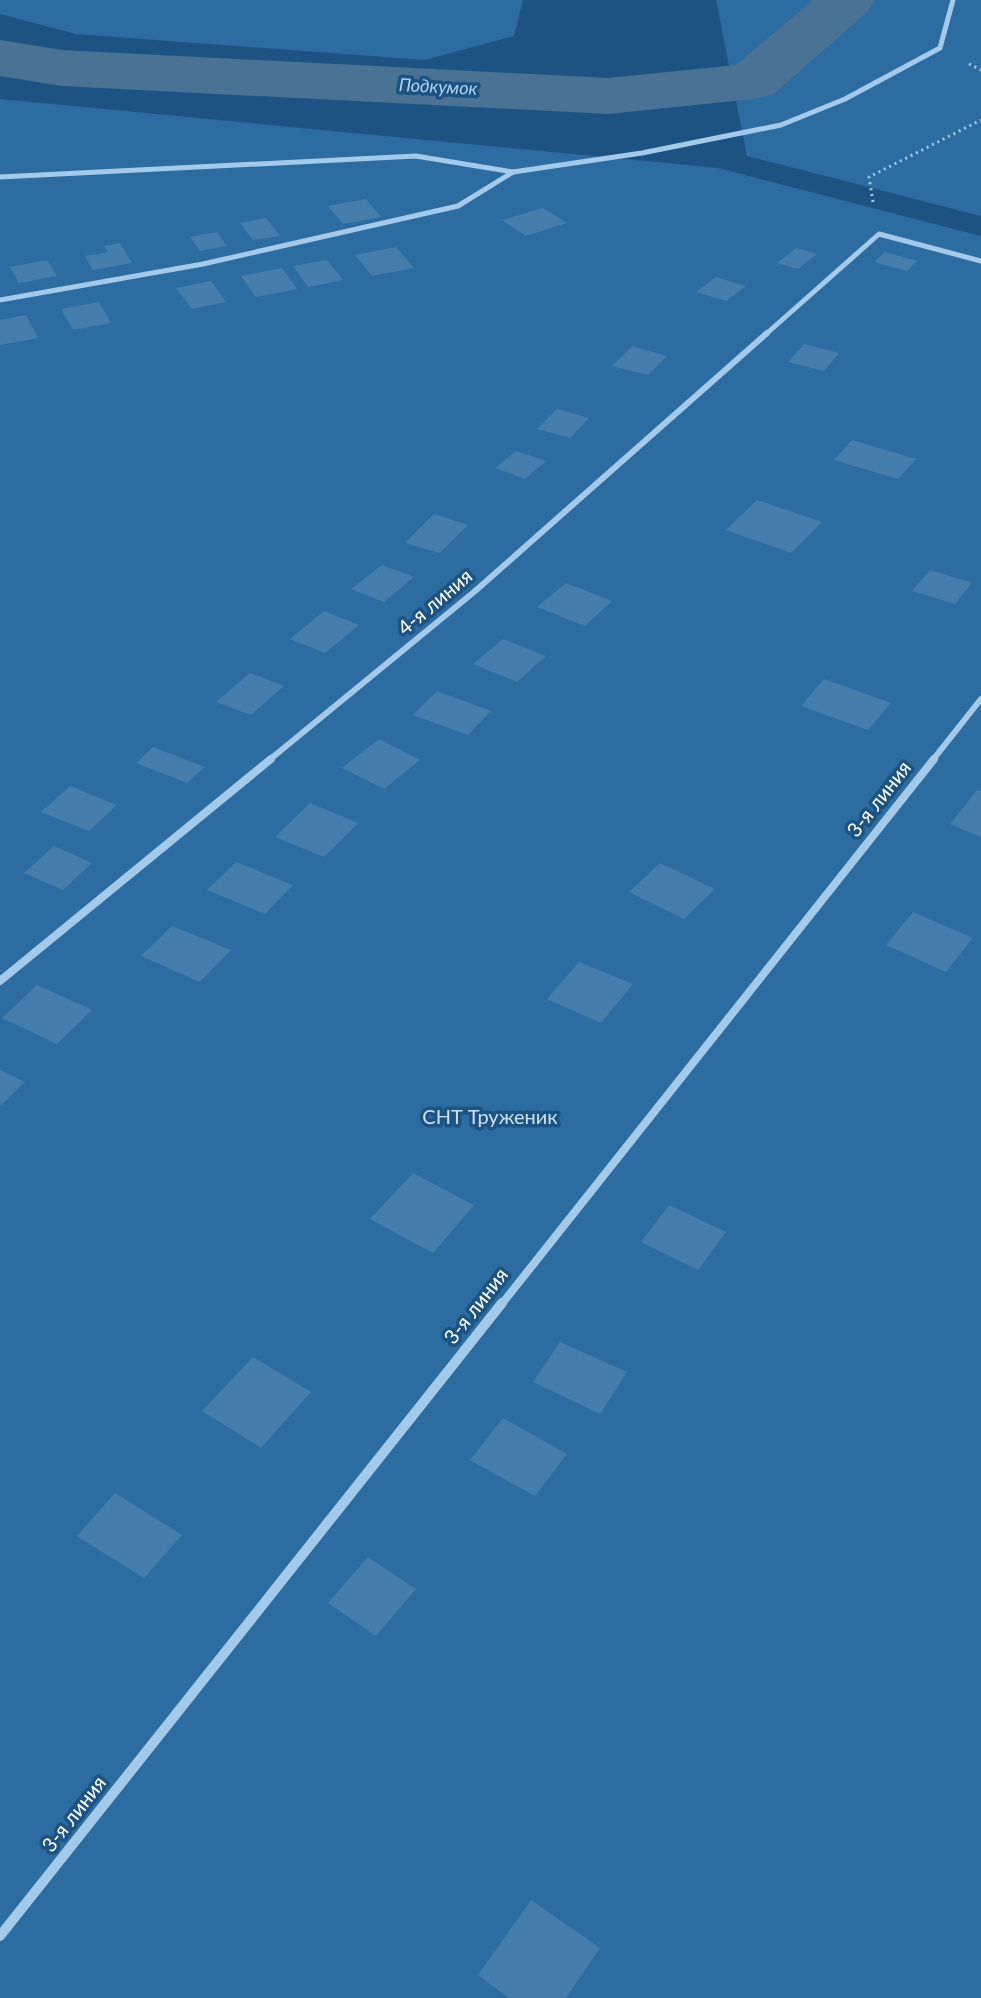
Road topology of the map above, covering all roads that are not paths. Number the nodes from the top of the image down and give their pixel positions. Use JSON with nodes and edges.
{"nodes":[{"id":1,"x":953,"y":0,"type":"edge"},
{"id":2,"x":513,"y":172,"type":"junction"},
{"id":3,"x":0,"y":177,"type":"edge"},
{"id":4,"x":981,"y":261,"type":"edge"},
{"id":5,"x":0,"y":300,"type":"edge"},
{"id":6,"x":981,"y":699,"type":"edge"},
{"id":7,"x":0,"y":981,"type":"edge"},
{"id":8,"x":0,"y":1936,"type":"edge"}],
"edges":[{"from":1,"to":2,"type":"street"},
{"from":2,"to":3,"type":"street"},
{"from":2,"to":5,"type":"street"},
{"from":4,"to":7,"type":"street","name":"4-я линия"},
{"from":6,"to":8,"type":"street","name":"3-я линия"}]}
